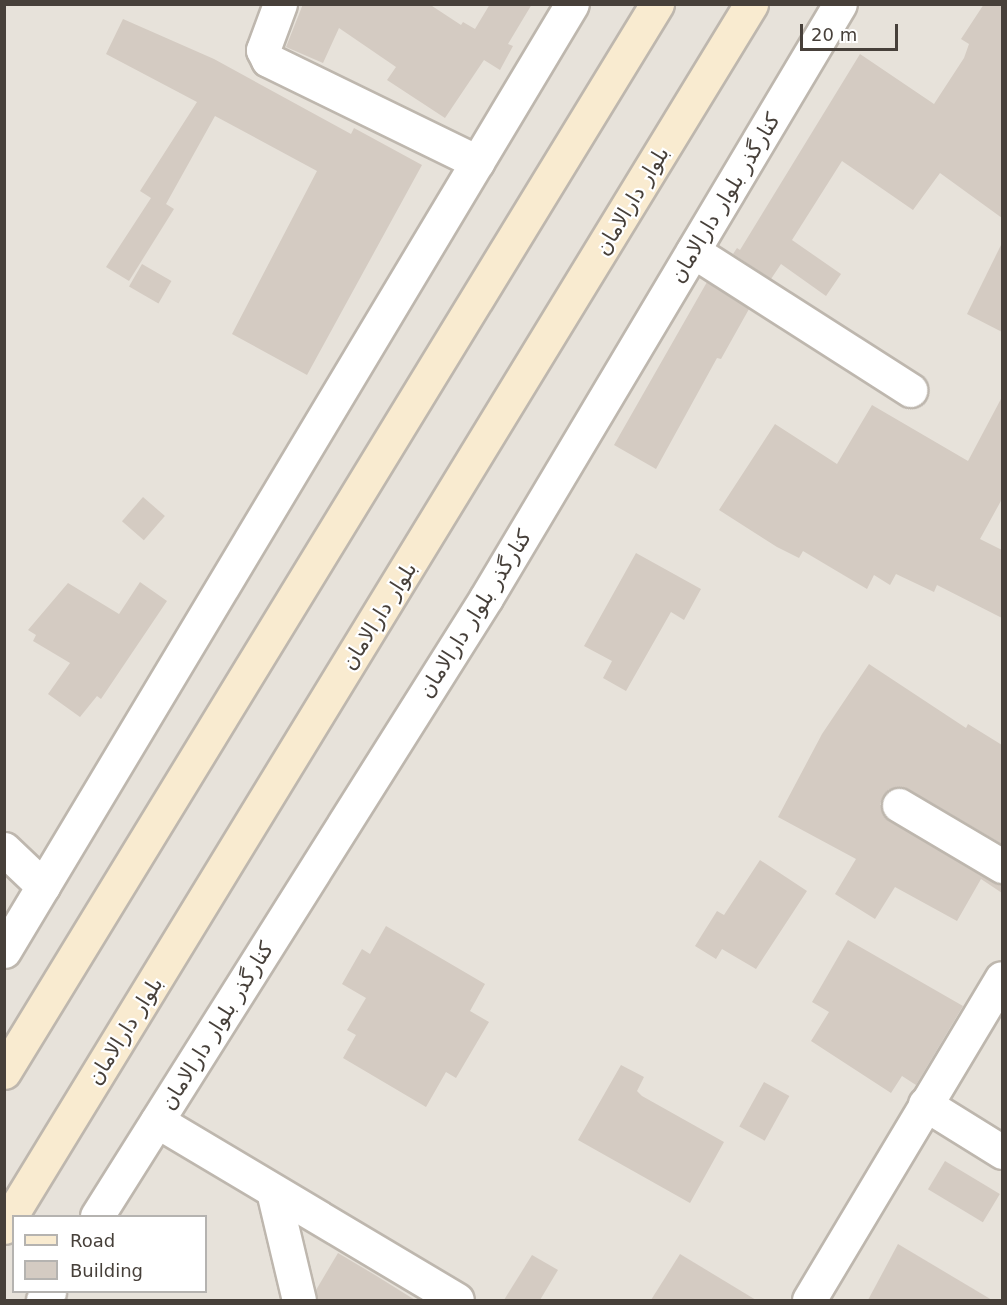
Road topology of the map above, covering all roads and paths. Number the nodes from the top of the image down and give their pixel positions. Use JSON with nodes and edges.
{"nodes":[{"id":1,"x":280,"y":4,"type":"edge"},
{"id":2,"x":572,"y":4,"type":"edge"},
{"id":3,"x":657,"y":4,"type":"edge"},
{"id":4,"x":751,"y":4,"type":"edge"},
{"id":5,"x":840,"y":4,"type":"edge"},
{"id":6,"x":477,"y":162,"type":"junction"},
{"id":7,"x":693,"y":251,"type":"junction"},
{"id":8,"x":910,"y":390,"type":"dead end"},
{"id":9,"x":899,"y":805,"type":"dead end"},
{"id":10,"x":4,"y":849,"type":"edge"},
{"id":11,"x":1002,"y":866,"type":"edge"},
{"id":12,"x":43,"y":886,"type":"junction"},
{"id":13,"x":4,"y":951,"type":"edge"},
{"id":14,"x":1002,"y":978,"type":"edge"},
{"id":15,"x":4,"y":1072,"type":"edge"},
{"id":16,"x":925,"y":1104,"type":"junction"},
{"id":17,"x":157,"y":1121,"type":"junction"},
{"id":18,"x":1002,"y":1152,"type":"edge"},
{"id":19,"x":273,"y":1191,"type":"junction"},
{"id":20,"x":98,"y":1215,"type":"edge"},
{"id":21,"x":4,"y":1227,"type":"edge"},
{"id":22,"x":299,"y":1300,"type":"edge"},
{"id":23,"x":457,"y":1300,"type":"edge"},
{"id":24,"x":809,"y":1300,"type":"edge"}],
"edges":[{"from":1,"to":6,"type":"street"},
{"from":2,"to":6,"type":"street"},
{"from":3,"to":15,"type":"main road"},
{"from":4,"to":21,"type":"main road","name":"بلوار دارالامان"},
{"from":5,"to":7,"type":"street","name":"کنارگذر بلوار دارالامان"},
{"from":6,"to":12,"type":"street"},
{"from":7,"to":8,"type":"street"},
{"from":7,"to":17,"type":"street","name":"کنارگذر بلوار دارالامان"},
{"from":9,"to":11,"type":"street"},
{"from":10,"to":12,"type":"street"},
{"from":12,"to":13,"type":"street"},
{"from":14,"to":16,"type":"street"},
{"from":16,"to":18,"type":"street"},
{"from":16,"to":24,"type":"street"},
{"from":17,"to":19,"type":"street"},
{"from":17,"to":20,"type":"street","name":"کنارگذر بلوار دارالامان"},
{"from":19,"to":22,"type":"street"},
{"from":19,"to":23,"type":"street"}]}
